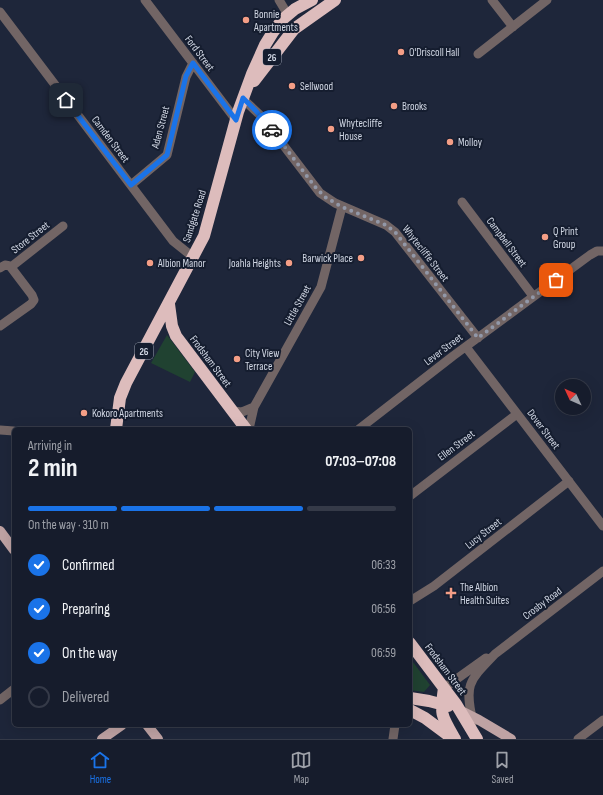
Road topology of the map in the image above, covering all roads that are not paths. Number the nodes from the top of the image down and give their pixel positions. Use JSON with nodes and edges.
{"nodes":[{"id":1,"x":145,"y":0,"type":"edge"},
{"id":2,"x":279,"y":0,"type":"edge"},
{"id":3,"x":312,"y":0,"type":"edge"},
{"id":4,"x":335,"y":0,"type":"edge"},
{"id":5,"x":492,"y":0,"type":"edge"},
{"id":6,"x":547,"y":0,"type":"edge"},
{"id":7,"x":296,"y":4,"type":"edge"},
{"id":8,"x":0,"y":12,"type":"edge"},
{"id":9,"x":288,"y":15,"type":"junction"},
{"id":10,"x":302,"y":23,"type":"junction"},
{"id":11,"x":513,"y":26,"type":"junction"},
{"id":12,"x":478,"y":54,"type":"dead end"},
{"id":13,"x":193,"y":63,"type":"junction"},
{"id":14,"x":244,"y":96,"type":"junction"},
{"id":15,"x":236,"y":120,"type":"junction"},
{"id":16,"x":131,"y":185,"type":"junction"},
{"id":17,"x":462,"y":202,"type":"dead end"},
{"id":18,"x":342,"y":207,"type":"junction"},
{"id":19,"x":63,"y":226,"type":"dead end"},
{"id":20,"x":603,"y":251,"type":"edge"},
{"id":21,"x":193,"y":257,"type":"junction"},
{"id":22,"x":11,"y":267,"type":"junction"},
{"id":23,"x":0,"y":268,"type":"edge"},
{"id":24,"x":533,"y":296,"type":"junction"},
{"id":25,"x":169,"y":304,"type":"junction"},
{"id":26,"x":0,"y":326,"type":"edge"},
{"id":27,"x":478,"y":338,"type":"junction"},
{"id":28,"x":466,"y":347,"type":"junction"},
{"id":29,"x":254,"y":406,"type":"junction"},
{"id":30,"x":233,"y":411,"type":"junction"},
{"id":31,"x":517,"y":414,"type":"junction"},
{"id":32,"x":116,"y":427,"type":"edge"},
{"id":33,"x":245,"y":427,"type":"edge"},
{"id":34,"x":249,"y":427,"type":"edge"},
{"id":35,"x":362,"y":427,"type":"edge"},
{"id":36,"x":0,"y":430,"type":"edge"},
{"id":37,"x":12,"y":432,"type":"edge"},
{"id":38,"x":568,"y":481,"type":"junction"},
{"id":39,"x":412,"y":494,"type":"edge"},
{"id":40,"x":603,"y":526,"type":"edge"},
{"id":41,"x":0,"y":531,"type":"edge"},
{"id":42,"x":12,"y":547,"type":"edge"},
{"id":43,"x":603,"y":571,"type":"edge"},
{"id":44,"x":412,"y":600,"type":"edge"},
{"id":45,"x":412,"y":646,"type":"edge"},
{"id":46,"x":495,"y":654,"type":"junction"},
{"id":47,"x":444,"y":688,"type":"junction"},
{"id":48,"x":12,"y":691,"type":"edge"},
{"id":49,"x":412,"y":698,"type":"edge"},
{"id":50,"x":0,"y":700,"type":"edge"},
{"id":51,"x":428,"y":701,"type":"junction"},
{"id":52,"x":442,"y":704,"type":"junction"},
{"id":53,"x":412,"y":712,"type":"edge"},
{"id":54,"x":466,"y":713,"type":"junction"},
{"id":55,"x":603,"y":720,"type":"edge"},
{"id":56,"x":119,"y":727,"type":"edge"},
{"id":57,"x":149,"y":727,"type":"edge"},
{"id":58,"x":477,"y":738,"type":"edge"},
{"id":59,"x":102,"y":739,"type":"edge"},
{"id":60,"x":158,"y":739,"type":"edge"},
{"id":61,"x":453,"y":739,"type":"edge"},
{"id":62,"x":511,"y":739,"type":"edge"},
{"id":63,"x":578,"y":739,"type":"edge"}],
"edges":[{"from":1,"to":13,"type":"street","name":"Ford Street"},
{"from":2,"to":9,"type":"street"},
{"from":3,"to":7,"type":"highway","name":"Sandgate Road","number":"26"},
{"from":4,"to":10,"type":"highway","name":"Sandgate Road","number":"26"},
{"from":5,"to":11,"type":"street"},
{"from":6,"to":11,"type":"street"},
{"from":7,"to":9,"type":"highway","name":"Sandgate Road","number":"26"},
{"from":7,"to":10,"type":"highway"},
{"from":8,"to":16,"type":"street","name":"Camden Street"},
{"from":9,"to":10,"type":"highway"},
{"from":9,"to":14,"type":"highway","name":"Sandgate Road","number":"26"},
{"from":10,"to":14,"type":"highway","name":"Sandgate Road","number":"26"},
{"from":11,"to":12,"type":"street"},
{"from":13,"to":15,"type":"street","name":"Ford Street"},
{"from":13,"to":16,"type":"street","name":"Aden Street"},
{"from":14,"to":15,"type":"highway","name":"Sandgate Road","number":"26"},
{"from":14,"to":18,"type":"street","name":"Whytecliffe Street"},
{"from":15,"to":21,"type":"highway","name":"Sandgate Road","number":"26"},
{"from":16,"to":21,"type":"street","name":"Camden Street"},
{"from":17,"to":24,"type":"street","name":"Campbell Street"},
{"from":18,"to":27,"type":"street","name":"Whytecliffe Street"},
{"from":18,"to":29,"type":"street","name":"Little Street"},
{"from":19,"to":22,"type":"street","name":"Store Street"},
{"from":20,"to":24,"type":"street","name":"Lever Street"},
{"from":21,"to":25,"type":"highway","name":"Sandgate Road","number":"26"},
{"from":22,"to":23,"type":"street","name":"Store Street"},
{"from":22,"to":26,"type":"street","name":"Store Street"},
{"from":24,"to":27,"type":"street","name":"Lever Street"},
{"from":25,"to":30,"type":"highway","name":"Frodsham Street"},
{"from":25,"to":32,"type":"highway","name":"Sandgate Road","number":"26"},
{"from":27,"to":28,"type":"street","name":"Lever Street"},
{"from":28,"to":31,"type":"street","name":"Dover Street"},
{"from":28,"to":35,"type":"street","name":"Lever Street"},
{"from":29,"to":30,"type":"street"},
{"from":29,"to":34,"type":"street","name":"Little Street"},
{"from":30,"to":33,"type":"highway","name":"Frodsham Street"},
{"from":31,"to":38,"type":"street","name":"Dover Street"},
{"from":31,"to":39,"type":"street","name":"Ellen Street"},
{"from":36,"to":37,"type":"street"},
{"from":38,"to":40,"type":"street","name":"Dover Street"},
{"from":38,"to":44,"type":"street","name":"Lucy Street"},
{"from":41,"to":42,"type":"main road"},
{"from":43,"to":46,"type":"street","name":"Crosby Road"},
{"from":45,"to":47,"type":"highway","name":"Frodsham Street"},
{"from":46,"to":47,"type":"street","name":"Crosby Road"},
{"from":46,"to":54,"type":"street","name":"Crosby Road"},
{"from":47,"to":51,"type":"highway"},
{"from":47,"to":52,"type":"highway"},
{"from":47,"to":54,"type":"highway","name":"Frodsham Street"},
{"from":48,"to":50,"type":"street"},
{"from":49,"to":51,"type":"highway"},
{"from":51,"to":52,"type":"highway"},
{"from":52,"to":54,"type":"highway"},
{"from":52,"to":61,"type":"highway"},
{"from":53,"to":61,"type":"highway"},
{"from":54,"to":58,"type":"highway"},
{"from":54,"to":62,"type":"main road"},
{"from":55,"to":63,"type":"street"},
{"from":56,"to":59,"type":"main road"},
{"from":57,"to":60,"type":"main road"}]}
